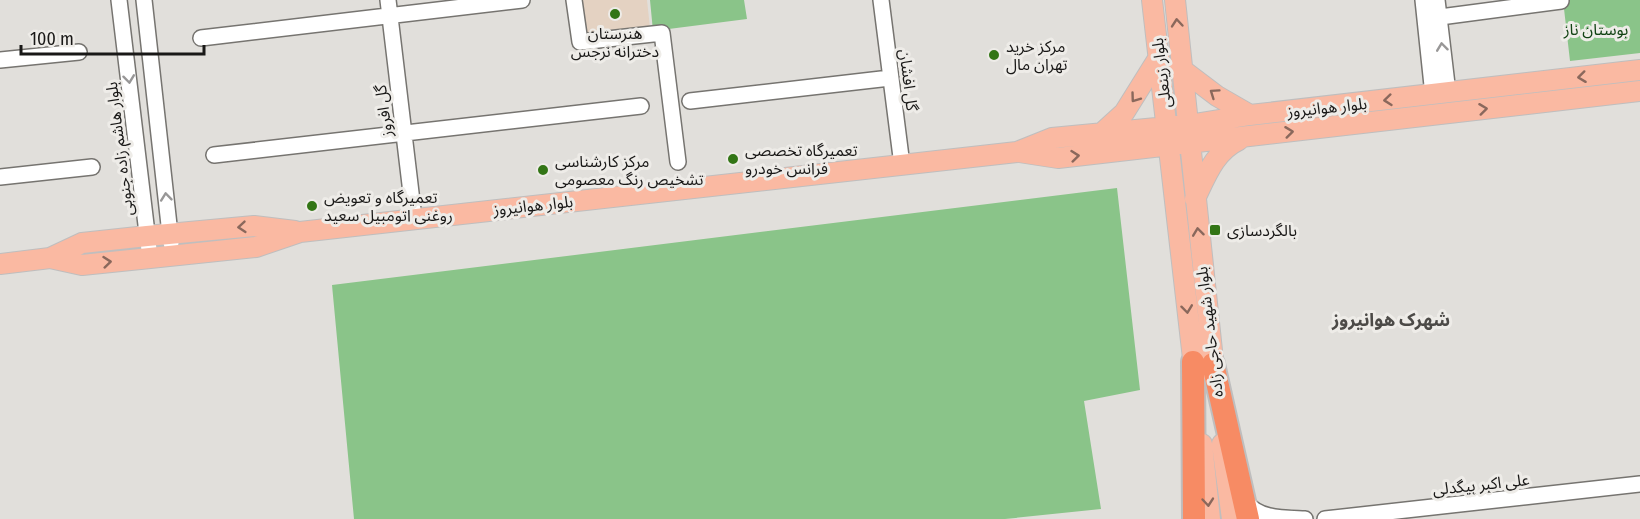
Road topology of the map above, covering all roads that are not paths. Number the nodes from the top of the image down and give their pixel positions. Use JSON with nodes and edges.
{"nodes":[{"id":1,"x":120,"y":0,"type":"edge"},
{"id":2,"x":144,"y":0,"type":"edge"},
{"id":3,"x":388,"y":0,"type":"edge"},
{"id":4,"x":522,"y":0,"type":"edge"},
{"id":5,"x":574,"y":0,"type":"edge"},
{"id":6,"x":880,"y":0,"type":"edge"},
{"id":7,"x":1152,"y":0,"type":"edge"},
{"id":8,"x":1175,"y":0,"type":"edge"},
{"id":9,"x":1423,"y":0,"type":"edge"},
{"id":10,"x":1437,"y":0,"type":"edge"},
{"id":11,"x":1561,"y":2,"type":"dead end"},
{"id":12,"x":390,"y":16,"type":"junction"},
{"id":13,"x":1432,"y":18,"type":"junction"},
{"id":14,"x":201,"y":38,"type":"dead end"},
{"id":15,"x":79,"y":52,"type":"dead end"},
{"id":16,"x":1159,"y":57,"type":"junction"},
{"id":17,"x":0,"y":60,"type":"edge"},
{"id":18,"x":1180,"y":68,"type":"junction"},
{"id":19,"x":1640,"y":70,"type":"edge"},
{"id":20,"x":890,"y":78,"type":"junction"},
{"id":21,"x":1640,"y":91,"type":"edge"},
{"id":22,"x":1441,"y":94,"type":"junction"},
{"id":23,"x":690,"y":101,"type":"dead end"},
{"id":24,"x":641,"y":106,"type":"dead end"},
{"id":25,"x":1250,"y":115,"type":"junction"},
{"id":26,"x":1102,"y":133,"type":"junction"},
{"id":27,"x":403,"y":134,"type":"junction"},
{"id":28,"x":1189,"y":134,"type":"junction"},
{"id":29,"x":1167,"y":137,"type":"junction"},
{"id":30,"x":1247,"y":137,"type":"junction"},
{"id":31,"x":1017,"y":152,"type":"junction"},
{"id":32,"x":214,"y":155,"type":"dead end"},
{"id":33,"x":678,"y":162,"type":"dead end"},
{"id":34,"x":902,"y":165,"type":"junction"},
{"id":35,"x":92,"y":166,"type":"dead end"},
{"id":36,"x":0,"y":177,"type":"edge"},
{"id":37,"x":1194,"y":201,"type":"junction"},
{"id":38,"x":414,"y":218,"type":"junction"},
{"id":39,"x":300,"y":232,"type":"junction"},
{"id":40,"x":170,"y":234,"type":"junction"},
{"id":41,"x":147,"y":236,"type":"junction"},
{"id":42,"x":172,"y":255,"type":"junction"},
{"id":43,"x":50,"y":258,"type":"junction"},
{"id":44,"x":150,"y":258,"type":"junction"},
{"id":45,"x":0,"y":264,"type":"edge"},
{"id":46,"x":1203,"y":363,"type":"junction"},
{"id":47,"x":1640,"y":484,"type":"edge"},
{"id":48,"x":1241,"y":487,"type":"junction"},
{"id":49,"x":1194,"y":519,"type":"edge"},
{"id":50,"x":1210,"y":519,"type":"edge"},
{"id":51,"x":1232,"y":519,"type":"edge"},
{"id":52,"x":1248,"y":519,"type":"edge"},
{"id":53,"x":1305,"y":519,"type":"edge"},
{"id":54,"x":1325,"y":519,"type":"edge"}],
"edges":[{"from":1,"to":41,"type":"street","name":"بلوار هاشم زاده جنوبی","one_way":true},
{"from":40,"to":2,"type":"street","one_way":true},
{"from":3,"to":12,"type":"street","name":"گل افروز"},
{"from":4,"to":12,"type":"street"},
{"from":5,"to":33,"type":"street"},
{"from":6,"to":20,"type":"street","name":"گل افشان"},
{"from":7,"to":16,"type":"main road","name":"بلوار زینعلی"},
{"from":18,"to":8,"type":"main road","name":"بلوار زینعلی","one_way":true},
{"from":9,"to":13,"type":"street"},
{"from":10,"to":13,"type":"street"},
{"from":11,"to":13,"type":"street"},
{"from":12,"to":14,"type":"street"},
{"from":12,"to":27,"type":"street","name":"گل افروز"},
{"from":13,"to":22,"type":"street"},
{"from":15,"to":17,"type":"street"},
{"from":16,"to":26,"type":"main road","one_way":true},
{"from":16,"to":29,"type":"main road","name":"بلوار زینعلی"},
{"from":25,"to":18,"type":"main road","one_way":true},
{"from":18,"to":28,"type":"main road","name":"بلوار زینعلی"},
{"from":19,"to":22,"type":"main road","name":"بلوار هوانیروز","one_way":true},
{"from":20,"to":23,"type":"street"},
{"from":20,"to":34,"type":"street","name":"گل افشان"},
{"from":30,"to":21,"type":"main road","name":"بلوار هوانیروز","one_way":true},
{"from":22,"to":25,"type":"main road","name":"بلوار هوانیروز","one_way":true},
{"from":24,"to":27,"type":"street"},
{"from":25,"to":28,"type":"main road","name":"بلوار هوانیروز"},
{"from":26,"to":29,"type":"main road","name":"بلوار هوانیروز"},
{"from":26,"to":31,"type":"main road","name":"بلوار هوانیروز"},
{"from":27,"to":32,"type":"street"},
{"from":27,"to":38,"type":"street","name":"گل افروز"},
{"from":28,"to":29,"type":"main road","name":"بلوار هوانیروز"},
{"from":28,"to":30,"type":"main road","name":"بلوار هوانیروز"},
{"from":28,"to":37,"type":"main road","name":"بلوار شهید حاجی زاده"},
{"from":31,"to":29,"type":"main road","name":"بلوار هوانیروز","one_way":true},
{"from":29,"to":46,"type":"main road","name":"بلوار شهید حاجی زاده","one_way":true},
{"from":30,"to":37,"type":"main road"},
{"from":31,"to":34,"type":"main road","name":"بلوار هوانیروز"},
{"from":34,"to":38,"type":"main road","name":"بلوار هوانیروز"},
{"from":35,"to":36,"type":"street"},
{"from":46,"to":37,"type":"main road","name":"بلوار شهید حاجی زاده","one_way":true},
{"from":38,"to":39,"type":"main road","name":"بلوار هوانیروز"},
{"from":39,"to":40,"type":"main road","name":"بلوار هوانیروز","one_way":true},
{"from":39,"to":42,"type":"main road","name":"بلوار هوانیروز"},
{"from":40,"to":41,"type":"main road","name":"بلوار هوانیروز"},
{"from":40,"to":42,"type":"street"},
{"from":41,"to":43,"type":"main road","name":"بلوار هوانیروز"},
{"from":41,"to":44,"type":"street","name":"بلوار هاشم زاده جنوبی"},
{"from":42,"to":44,"type":"main road","name":"بلوار هوانیروز"},
{"from":43,"to":44,"type":"main road","name":"بلوار هوانیروز","one_way":true},
{"from":43,"to":45,"type":"main road","name":"بلوار هوانیروز"},
{"from":46,"to":48,"type":"highway"},
{"from":46,"to":49,"type":"highway"},
{"from":46,"to":50,"type":"main road","name":"بلوار شهید حاجی زاده","one_way":true},
{"from":46,"to":51,"type":"main road","name":"بلوار شهید حاجی زاده"},
{"from":47,"to":54,"type":"street","name":"علی اکبر بیگدلی"},
{"from":48,"to":52,"type":"highway"},
{"from":48,"to":53,"type":"street"}]}
